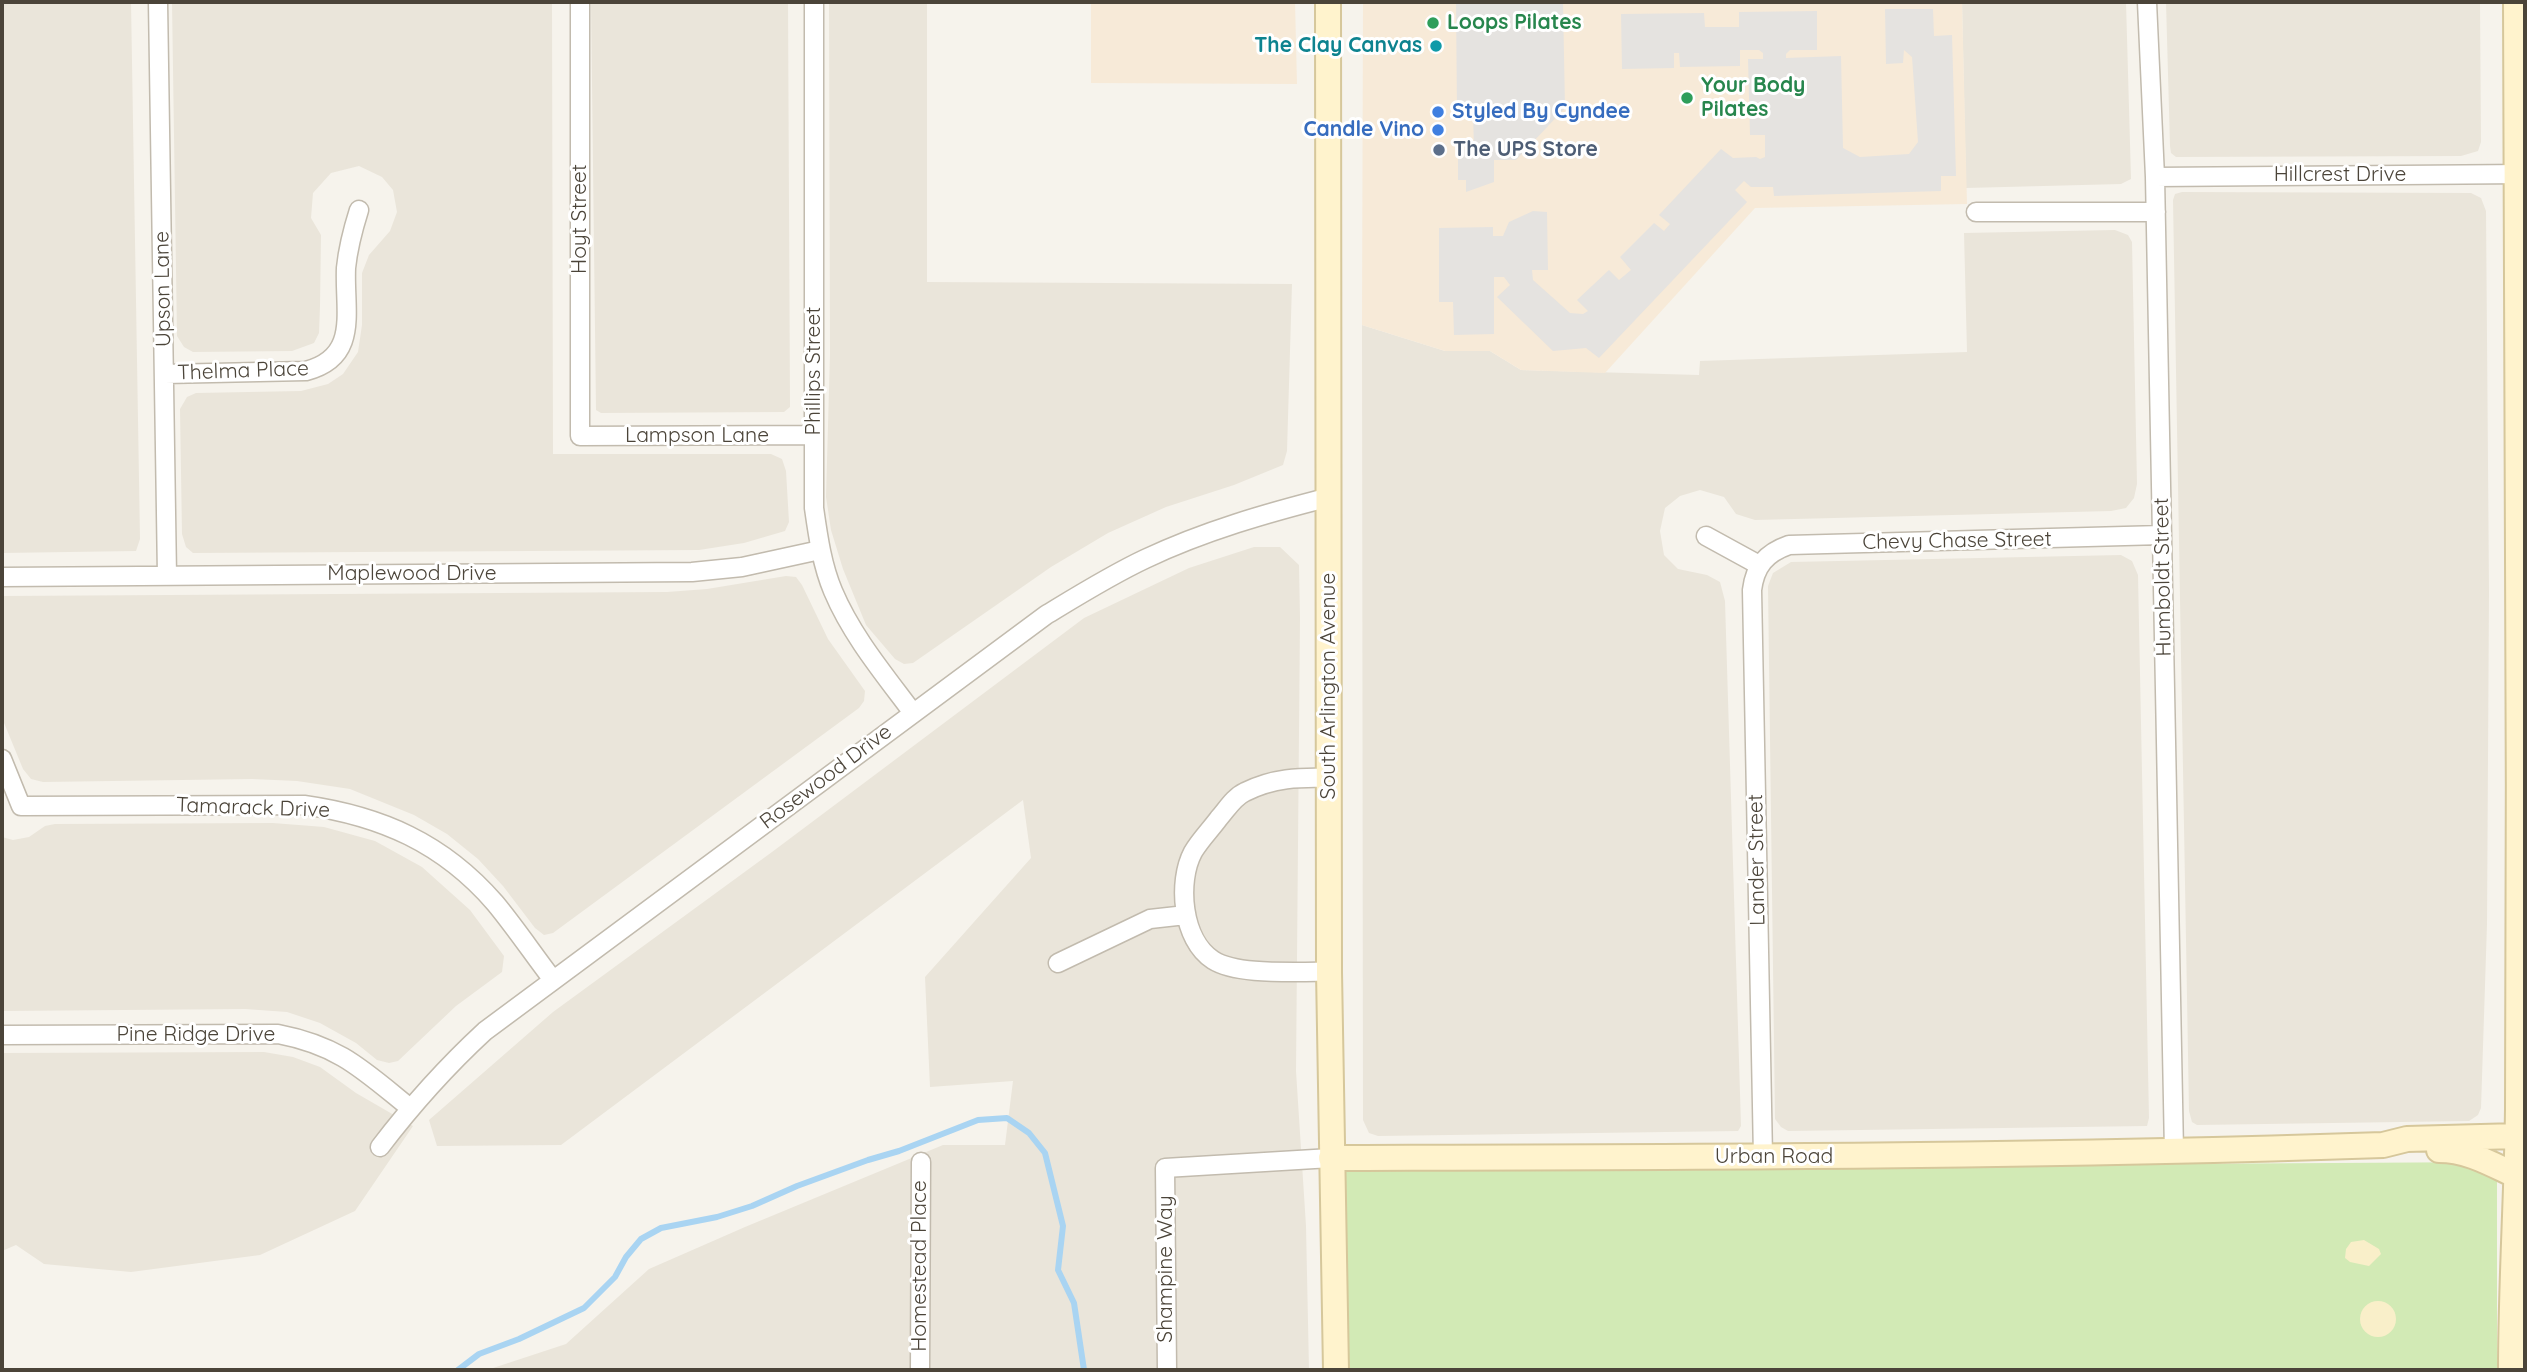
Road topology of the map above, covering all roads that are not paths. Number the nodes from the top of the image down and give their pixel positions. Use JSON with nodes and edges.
{"nodes":[{"id":1,"x":158,"y":2,"type":"edge"},
{"id":2,"x":580,"y":2,"type":"edge"},
{"id":3,"x":814,"y":2,"type":"edge"},
{"id":4,"x":1328,"y":2,"type":"edge"},
{"id":5,"x":2147,"y":2,"type":"edge"},
{"id":6,"x":2516,"y":2,"type":"edge"},
{"id":7,"x":2521,"y":174,"type":"edge"},
{"id":8,"x":2155,"y":177,"type":"junction"},
{"id":9,"x":359,"y":210,"type":"dead end"},
{"id":10,"x":1976,"y":212,"type":"dead end"},
{"id":11,"x":2156,"y":212,"type":"junction"},
{"id":12,"x":164,"y":374,"type":"junction"},
{"id":13,"x":814,"y":435,"type":"junction"},
{"id":14,"x":580,"y":436,"type":"joint"},
{"id":15,"x":1330,"y":497,"type":"junction"},
{"id":16,"x":1706,"y":536,"type":"dead end"},
{"id":17,"x":2162,"y":536,"type":"junction"},
{"id":18,"x":820,"y":550,"type":"junction"},
{"id":19,"x":1759,"y":565,"type":"junction"},
{"id":20,"x":167,"y":576,"type":"junction"},
{"id":21,"x":2,"y":577,"type":"edge"},
{"id":22,"x":2522,"y":594,"type":"edge"},
{"id":23,"x":912,"y":713,"type":"junction"},
{"id":24,"x":2,"y":759,"type":"edge"},
{"id":25,"x":1329,"y":778,"type":"junction"},
{"id":26,"x":1186,"y":915,"type":"junction"},
{"id":27,"x":2522,"y":931,"type":"edge"},
{"id":28,"x":1058,"y":963,"type":"dead end"},
{"id":29,"x":1329,"y":972,"type":"junction"},
{"id":30,"x":553,"y":980,"type":"junction"},
{"id":31,"x":2,"y":1035,"type":"edge"},
{"id":32,"x":410,"y":1108,"type":"junction"},
{"id":33,"x":2518,"y":1136,"type":"junction"},
{"id":34,"x":2383,"y":1145,"type":"junction"},
{"id":35,"x":380,"y":1147,"type":"dead end"},
{"id":36,"x":2174,"y":1152,"type":"junction"},
{"id":37,"x":1763,"y":1157,"type":"junction"},
{"id":38,"x":1331,"y":1158,"type":"junction"},
{"id":39,"x":921,"y":1162,"type":"dead end"},
{"id":40,"x":1166,"y":1168,"type":"joint"},
{"id":41,"x":2517,"y":1176,"type":"junction"},
{"id":42,"x":920,"y":1370,"type":"edge"},
{"id":43,"x":1167,"y":1370,"type":"edge"},
{"id":44,"x":1336,"y":1370,"type":"edge"},
{"id":45,"x":2511,"y":1370,"type":"edge"}],
"edges":[{"from":1,"to":12,"type":"street","name":"Upson Lane"},
{"from":2,"to":14,"type":"street","name":"Hoyt Street"},
{"from":3,"to":13,"type":"street","name":"Phillips Street"},
{"from":4,"to":15,"type":"street","name":"South Arlington Avenue"},
{"from":5,"to":8,"type":"street","name":"Humboldt Street"},
{"from":6,"to":7,"type":"street"},
{"from":7,"to":8,"type":"street","name":"Hillcrest Drive"},
{"from":7,"to":22,"type":"street"},
{"from":8,"to":11,"type":"street","name":"Humboldt Street"},
{"from":9,"to":12,"type":"street","name":"Thelma Place"},
{"from":10,"to":11,"type":"street"},
{"from":11,"to":17,"type":"street","name":"Humboldt Street"},
{"from":12,"to":20,"type":"street","name":"Upson Lane"},
{"from":13,"to":14,"type":"street","name":"Lampson Lane"},
{"from":13,"to":18,"type":"street","name":"Phillips Street"},
{"from":15,"to":23,"type":"street","name":"Rosewood Drive"},
{"from":15,"to":25,"type":"street","name":"South Arlington Avenue"},
{"from":16,"to":19,"type":"street"},
{"from":17,"to":19,"type":"street","name":"Chevy Chase Street"},
{"from":17,"to":36,"type":"street","name":"Humboldt Street"},
{"from":18,"to":20,"type":"street","name":"Maplewood Drive"},
{"from":18,"to":23,"type":"street","name":"Phillips Street"},
{"from":19,"to":37,"type":"street","name":"Lander Street"},
{"from":20,"to":21,"type":"street","name":"Maplewood Drive"},
{"from":22,"to":27,"type":"street"},
{"from":23,"to":30,"type":"street","name":"Rosewood Drive"},
{"from":24,"to":30,"type":"street","name":"Tamarack Drive"},
{"from":25,"to":26,"type":"street"},
{"from":25,"to":29,"type":"street","name":"South Arlington Avenue"},
{"from":26,"to":28,"type":"street"},
{"from":26,"to":29,"type":"street"},
{"from":27,"to":33,"type":"street"},
{"from":29,"to":38,"type":"street","name":"South Arlington Avenue"},
{"from":30,"to":32,"type":"street","name":"Rosewood Drive"},
{"from":31,"to":32,"type":"street","name":"Pine Ridge Drive"},
{"from":32,"to":35,"type":"street","name":"Rosewood Drive"},
{"from":33,"to":34,"type":"street","name":"Urban Road"},
{"from":33,"to":41,"type":"street"},
{"from":34,"to":36,"type":"street","name":"Urban Road"},
{"from":34,"to":41,"type":"street","name":"Urban Road"},
{"from":36,"to":37,"type":"street","name":"Urban Road"},
{"from":37,"to":38,"type":"street","name":"Urban Road"},
{"from":38,"to":40,"type":"street","name":"Urban Road"},
{"from":38,"to":44,"type":"street","name":"South Arlington Avenue"},
{"from":39,"to":42,"type":"street","name":"Homestead Place"},
{"from":40,"to":43,"type":"street","name":"Shampine Way"},
{"from":41,"to":45,"type":"street"}]}
